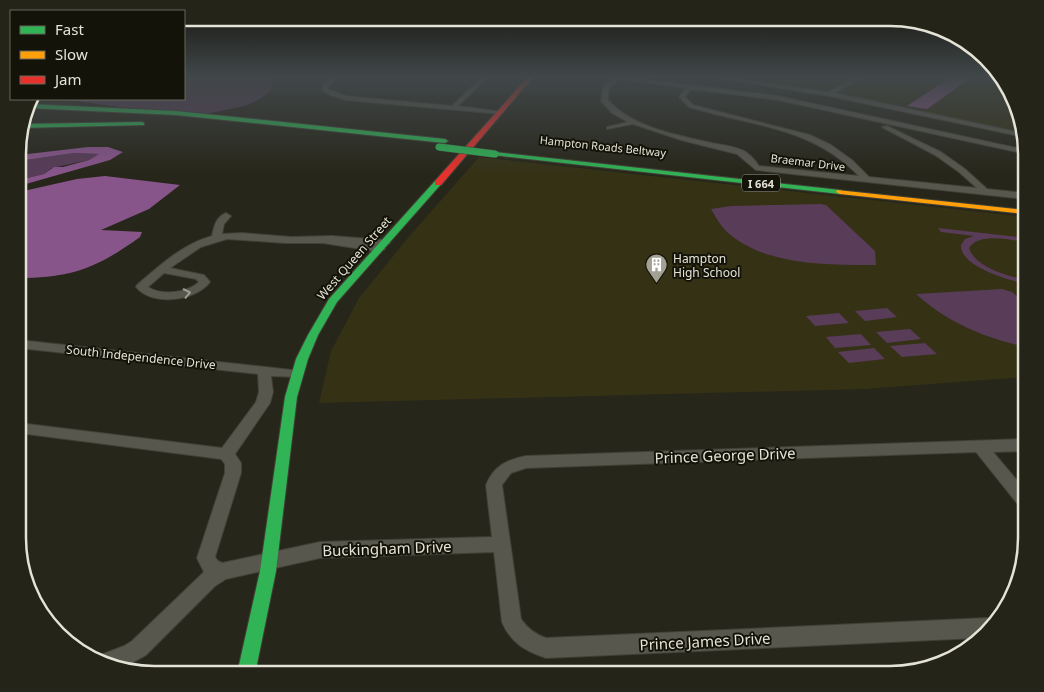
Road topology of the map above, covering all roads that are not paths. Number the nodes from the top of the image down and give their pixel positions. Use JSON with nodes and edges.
{"nodes":[{"id":1,"x":109,"y":109,"type":"edge"},
{"id":2,"x":149,"y":109,"type":"edge"},
{"id":3,"x":476,"y":109,"type":"edge"},
{"id":4,"x":503,"y":109,"type":"edge"},
{"id":5,"x":613,"y":109,"type":"edge"},
{"id":6,"x":705,"y":109,"type":"edge"},
{"id":7,"x":830,"y":109,"type":"edge"},
{"id":8,"x":901,"y":109,"type":"edge"},
{"id":9,"x":176,"y":112,"type":"junction"},
{"id":10,"x":501,"y":112,"type":"junction"},
{"id":11,"x":842,"y":112,"type":"junction"},
{"id":12,"x":32,"y":116,"type":"edge"},
{"id":13,"x":634,"y":122,"type":"junction"},
{"id":14,"x":196,"y":124,"type":"junction"},
{"id":15,"x":30,"y":126,"type":"edge"},
{"id":16,"x":609,"y":128,"type":"dead end"},
{"id":17,"x":927,"y":131,"type":"junction"},
{"id":18,"x":1016,"y":133,"type":"edge"},
{"id":19,"x":905,"y":136,"type":"junction"},
{"id":20,"x":442,"y":144,"type":"junction"},
{"id":21,"x":498,"y":150,"type":"junction"},
{"id":22,"x":1017,"y":150,"type":"edge"},
{"id":23,"x":868,"y":181,"type":"junction"},
{"id":24,"x":984,"y":191,"type":"junction"},
{"id":25,"x":1017,"y":195,"type":"edge"},
{"id":26,"x":1017,"y":203,"type":"edge"},
{"id":27,"x":1017,"y":211,"type":"edge"},
{"id":28,"x":226,"y":216,"type":"dead end"},
{"id":29,"x":217,"y":237,"type":"junction"},
{"id":30,"x":382,"y":246,"type":"junction"},
{"id":31,"x":161,"y":269,"type":"junction"},
{"id":32,"x":26,"y":345,"type":"edge"},
{"id":33,"x":264,"y":371,"type":"junction"},
{"id":34,"x":296,"y":374,"type":"junction"},
{"id":35,"x":26,"y":429,"type":"edge"},
{"id":36,"x":1017,"y":445,"type":"edge"},
{"id":37,"x":980,"y":446,"type":"junction"},
{"id":38,"x":226,"y":454,"type":"junction"},
{"id":39,"x":1017,"y":491,"type":"edge"},
{"id":40,"x":503,"y":544,"type":"junction"},
{"id":41,"x":272,"y":560,"type":"junction"},
{"id":42,"x":222,"y":571,"type":"junction"},
{"id":43,"x":980,"y":628,"type":"edge"},
{"id":44,"x":115,"y":659,"type":"edge"},
{"id":45,"x":248,"y":666,"type":"edge"}],
"edges":[{"from":1,"to":9,"type":"main road"},
{"from":2,"to":9,"type":"main road"},
{"from":3,"to":10,"type":"street"},
{"from":4,"to":10,"type":"main road","name":"West Queen Street"},
{"from":5,"to":13,"type":"street","name":"Braemar Drive"},
{"from":6,"to":23,"type":"street"},
{"from":7,"to":11,"type":"street"},
{"from":8,"to":18,"type":"street"},
{"from":9,"to":20,"type":"main road","name":"Hampton Roads Beltway","number":"I 664"},
{"from":10,"to":30,"type":"main road","name":"West Queen Street"},
{"from":11,"to":17,"type":"street"},
{"from":11,"to":19,"type":"street"},
{"from":12,"to":14,"type":"main road"},
{"from":13,"to":16,"type":"street"},
{"from":13,"to":23,"type":"street","name":"Braemar Drive"},
{"from":14,"to":15,"type":"main road"},
{"from":14,"to":20,"type":"main road","name":"Hampton Roads Beltway","number":"I 664"},
{"from":17,"to":19,"type":"street"},
{"from":17,"to":22,"type":"street"},
{"from":19,"to":24,"type":"street"},
{"from":20,"to":21,"type":"main road","name":"Hampton Roads Beltway","number":"I 664"},
{"from":21,"to":26,"type":"main road","name":"Hampton Roads Beltway","number":"I 664"},
{"from":21,"to":27,"type":"main road","name":"Hampton Roads Beltway","number":"I 664"},
{"from":23,"to":24,"type":"street","name":"Braemar Drive"},
{"from":24,"to":25,"type":"street","name":"Braemar Drive"},
{"from":28,"to":29,"type":"street"},
{"from":29,"to":30,"type":"street"},
{"from":29,"to":31,"type":"street"},
{"from":30,"to":34,"type":"main road","name":"West Queen Street"},
{"from":31,"to":31,"type":"street","one_way":true},
{"from":32,"to":33,"type":"street","name":"South Independence Drive"},
{"from":33,"to":34,"type":"street","name":"South Independence Drive"},
{"from":33,"to":38,"type":"street"},
{"from":34,"to":41,"type":"main road","name":"West Queen Street"},
{"from":35,"to":38,"type":"street"},
{"from":36,"to":37,"type":"street","name":"Prince George Drive"},
{"from":37,"to":39,"type":"street"},
{"from":37,"to":40,"type":"street","name":"Prince George Drive"},
{"from":38,"to":42,"type":"street"},
{"from":40,"to":41,"type":"street","name":"Buckingham Drive"},
{"from":40,"to":43,"type":"street","name":"Prince James Drive"},
{"from":41,"to":42,"type":"street","name":"Buckingham Drive"},
{"from":41,"to":45,"type":"main road","name":"West Queen Street"},
{"from":42,"to":44,"type":"street"}]}
